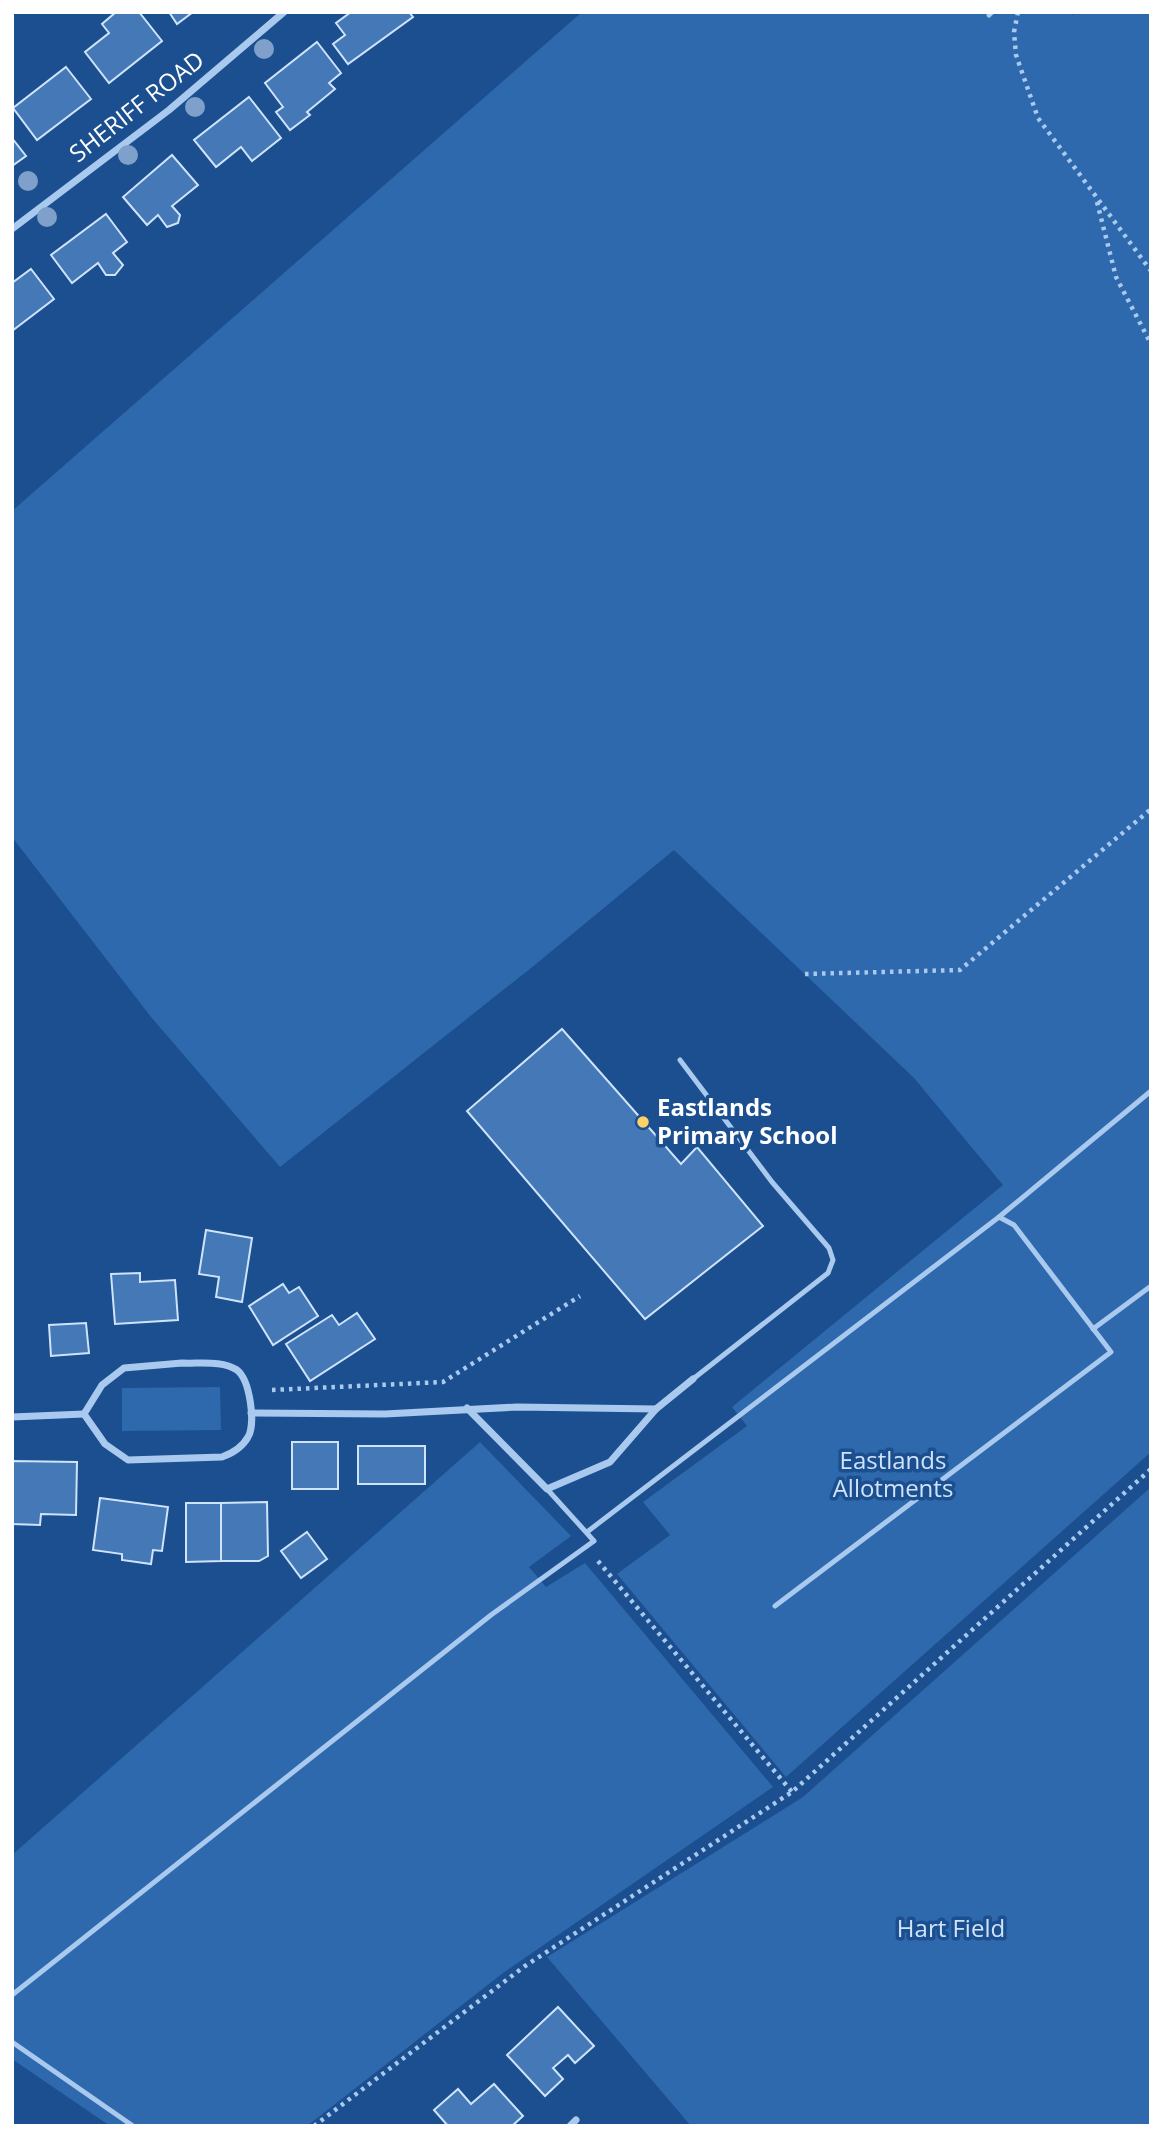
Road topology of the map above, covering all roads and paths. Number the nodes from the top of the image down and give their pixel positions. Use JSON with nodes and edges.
{"nodes":[{"id":1,"x":284,"y":12,"type":"edge"},
{"id":2,"x":1018,"y":12,"type":"edge"},
{"id":3,"x":1096,"y":198,"type":"junction"},
{"id":4,"x":12,"y":229,"type":"edge"},
{"id":5,"x":1151,"y":271,"type":"edge"},
{"id":6,"x":1151,"y":344,"type":"edge"},
{"id":7,"x":1151,"y":809,"type":"edge"},
{"id":8,"x":805,"y":974,"type":"dead end"},
{"id":9,"x":680,"y":1060,"type":"dead end"},
{"id":10,"x":1151,"y":1091,"type":"edge"},
{"id":11,"x":999,"y":1217,"type":"junction"},
{"id":12,"x":1151,"y":1286,"type":"edge"},
{"id":13,"x":580,"y":1296,"type":"dead end"},
{"id":14,"x":1093,"y":1329,"type":"junction"},
{"id":15,"x":693,"y":1380,"type":"joint"},
{"id":16,"x":250,"y":1391,"type":"junction"},
{"id":17,"x":467,"y":1408,"type":"junction"},
{"id":18,"x":656,"y":1409,"type":"junction"},
{"id":19,"x":251,"y":1413,"type":"junction"},
{"id":20,"x":85,"y":1414,"type":"junction"},
{"id":21,"x":12,"y":1417,"type":"edge"},
{"id":22,"x":1151,"y":1469,"type":"edge"},
{"id":23,"x":547,"y":1489,"type":"junction"},
{"id":24,"x":587,"y":1532,"type":"junction"},
{"id":25,"x":586,"y":1547,"type":"junction"},
{"id":26,"x":775,"y":1605,"type":"dead end"},
{"id":27,"x":792,"y":1792,"type":"junction"},
{"id":28,"x":12,"y":1995,"type":"edge"},
{"id":29,"x":12,"y":2042,"type":"edge"},
{"id":30,"x":133,"y":2126,"type":"edge"},
{"id":31,"x":314,"y":2126,"type":"edge"}],
"edges":[{"from":1,"to":4,"type":"street","name":"SHERIFF ROAD"},
{"from":2,"to":3,"type":"path"},
{"from":3,"to":5,"type":"path"},
{"from":3,"to":6,"type":"path"},
{"from":7,"to":8,"type":"path"},
{"from":9,"to":15,"type":"lane"},
{"from":10,"to":11,"type":"lane"},
{"from":11,"to":14,"type":"lane"},
{"from":11,"to":24,"type":"lane"},
{"from":12,"to":14,"type":"lane"},
{"from":13,"to":16,"type":"path"},
{"from":14,"to":26,"type":"lane"},
{"from":15,"to":18,"type":"street"},
{"from":16,"to":19,"type":"street"},
{"from":16,"to":20,"type":"street"},
{"from":17,"to":18,"type":"street"},
{"from":17,"to":19,"type":"street"},
{"from":17,"to":23,"type":"street"},
{"from":18,"to":23,"type":"street"},
{"from":19,"to":20,"type":"street"},
{"from":20,"to":21,"type":"street"},
{"from":22,"to":27,"type":"path"},
{"from":23,"to":24,"type":"lane"},
{"from":24,"to":25,"type":"lane"},
{"from":25,"to":27,"type":"path"},
{"from":25,"to":28,"type":"lane"},
{"from":27,"to":31,"type":"path"},
{"from":29,"to":30,"type":"lane"}]}
